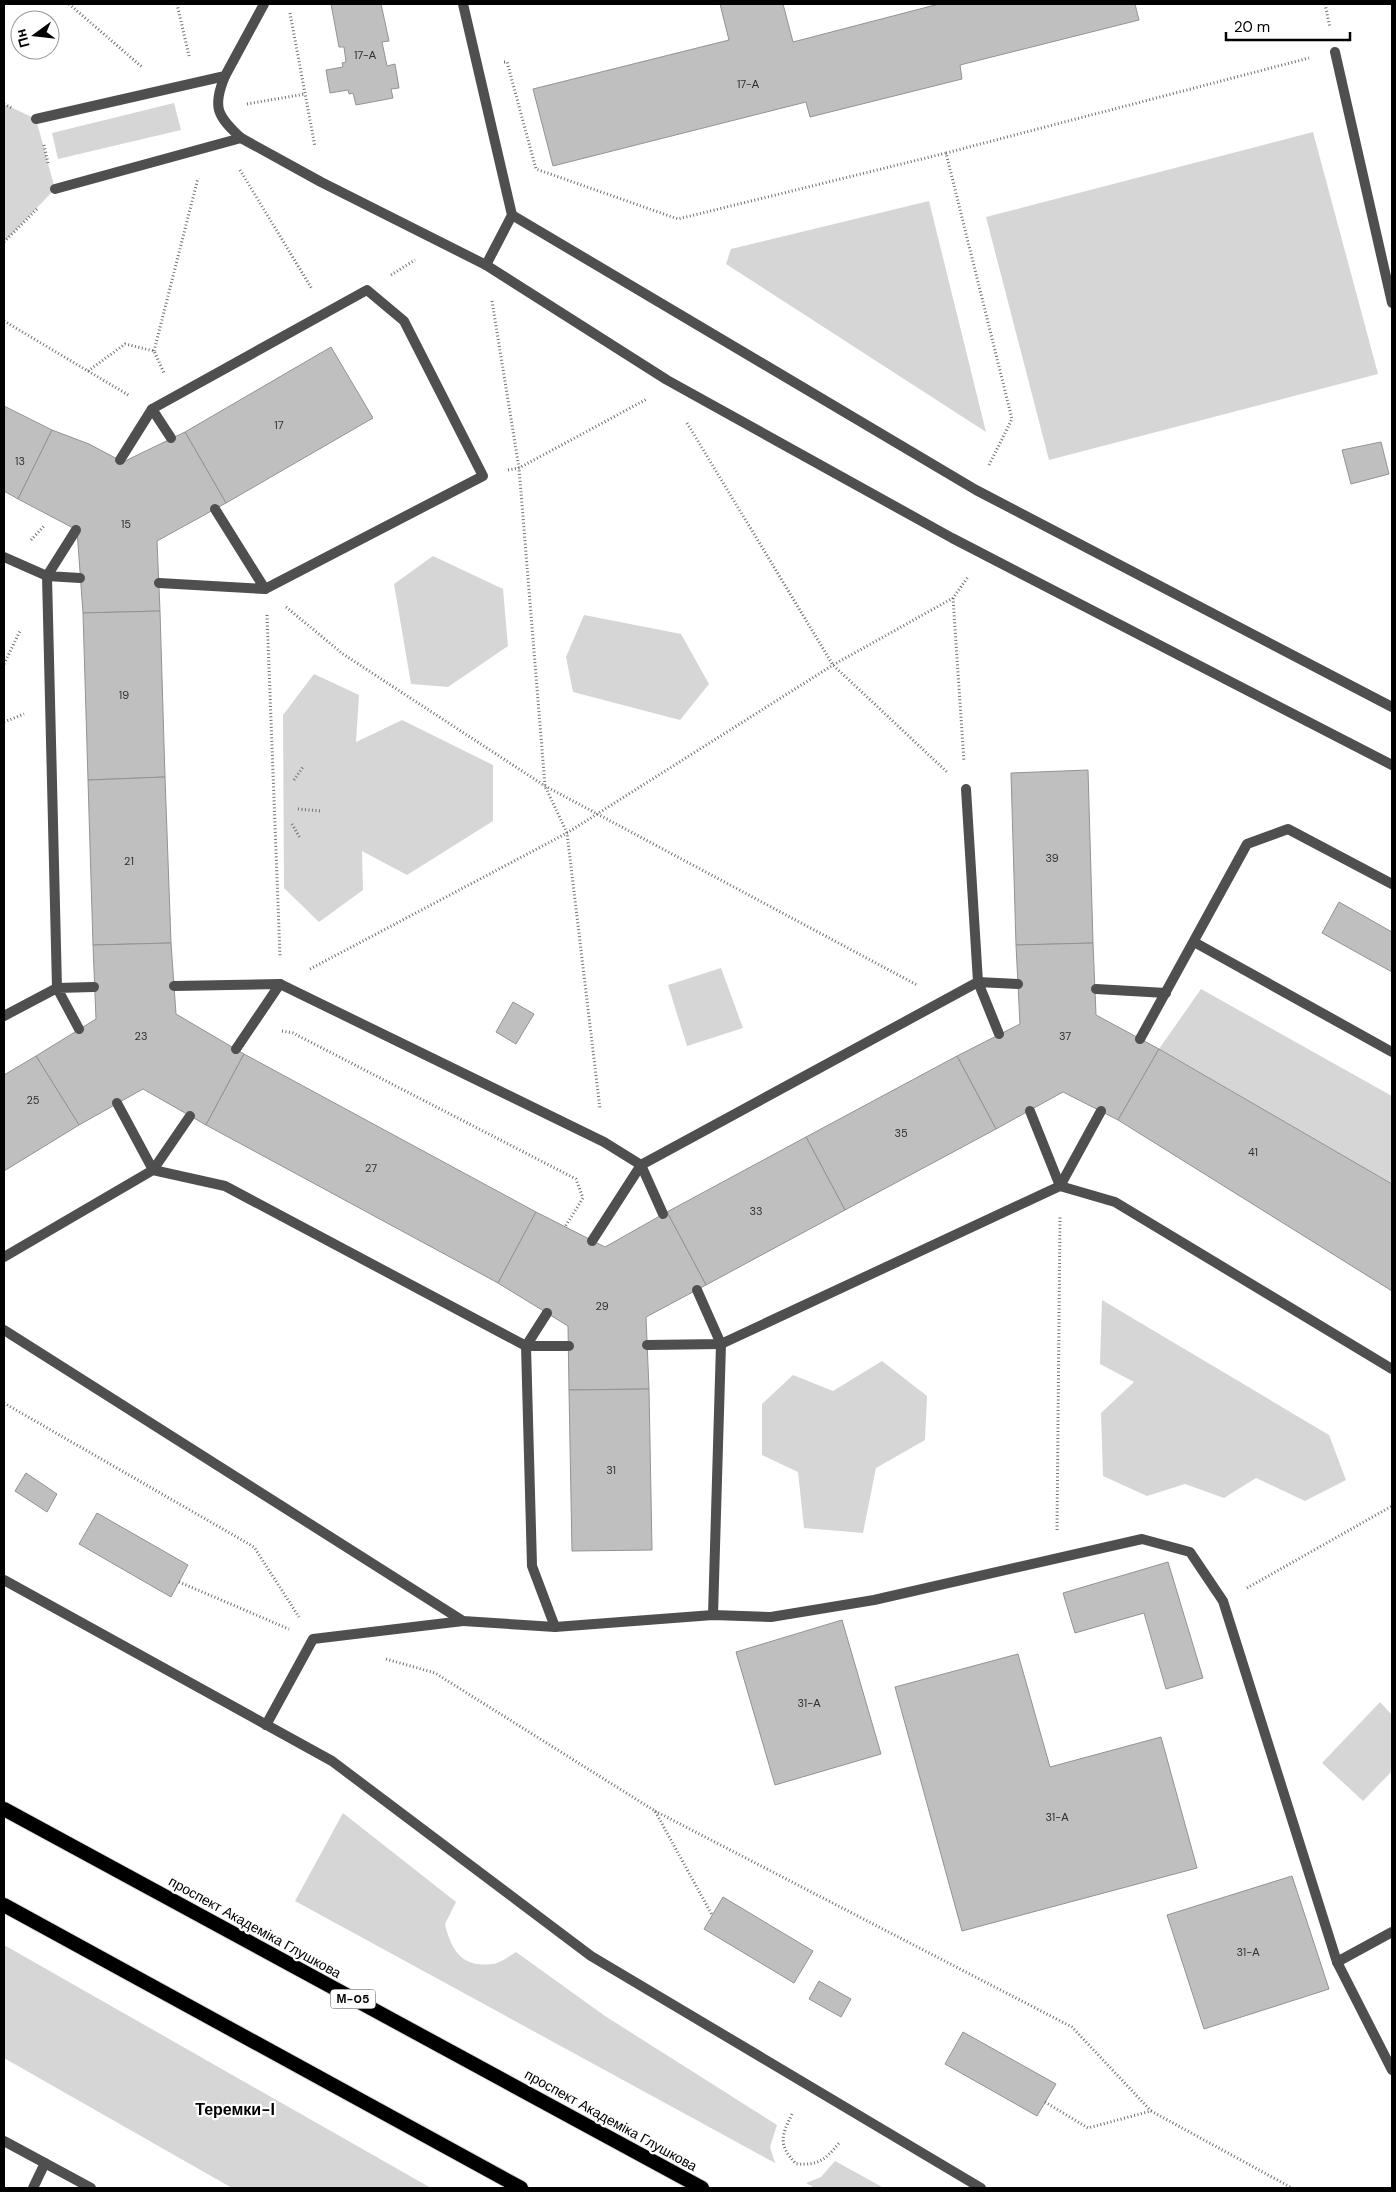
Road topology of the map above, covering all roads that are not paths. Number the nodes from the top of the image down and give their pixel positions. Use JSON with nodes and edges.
{"nodes":[{"id":1,"x":264,"y":4,"type":"edge"},
{"id":2,"x":463,"y":4,"type":"edge"},
{"id":3,"x":1335,"y":52,"type":"road end"},
{"id":4,"x":225,"y":76,"type":"junction"},
{"id":5,"x":36,"y":119,"type":"road end"},
{"id":6,"x":241,"y":138,"type":"junction"},
{"id":7,"x":55,"y":189,"type":"road end"},
{"id":8,"x":512,"y":215,"type":"junction"},
{"id":9,"x":486,"y":265,"type":"junction"},
{"id":10,"x":1392,"y":303,"type":"edge"},
{"id":11,"x":152,"y":409,"type":"junction"},
{"id":12,"x":171,"y":438,"type":"dead end"},
{"id":13,"x":120,"y":460,"type":"dead end"},
{"id":14,"x":215,"y":509,"type":"dead end"},
{"id":15,"x":76,"y":530,"type":"dead end"},
{"id":16,"x":4,"y":557,"type":"edge"},
{"id":17,"x":47,"y":576,"type":"junction"},
{"id":18,"x":80,"y":578,"type":"dead end"},
{"id":19,"x":159,"y":583,"type":"dead end"},
{"id":20,"x":265,"y":589,"type":"junction"},
{"id":21,"x":1392,"y":708,"type":"edge"},
{"id":22,"x":1392,"y":765,"type":"edge"},
{"id":23,"x":966,"y":789,"type":"road end"},
{"id":24,"x":1392,"y":884,"type":"edge"},
{"id":25,"x":1194,"y":942,"type":"junction"},
{"id":26,"x":978,"y":982,"type":"junction"},
{"id":27,"x":280,"y":984,"type":"junction"},
{"id":28,"x":1018,"y":984,"type":"dead end"},
{"id":29,"x":174,"y":986,"type":"dead end"},
{"id":30,"x":94,"y":987,"type":"dead end"},
{"id":31,"x":57,"y":988,"type":"junction"},
{"id":32,"x":1096,"y":989,"type":"dead end"},
{"id":33,"x":1166,"y":993,"type":"junction"},
{"id":34,"x":4,"y":1016,"type":"edge"},
{"id":35,"x":78,"y":1029,"type":"dead end"},
{"id":36,"x":999,"y":1034,"type":"dead end"},
{"id":37,"x":1140,"y":1039,"type":"dead end"},
{"id":38,"x":236,"y":1049,"type":"dead end"},
{"id":39,"x":1392,"y":1052,"type":"edge"},
{"id":40,"x":118,"y":1103,"type":"dead end"},
{"id":41,"x":1030,"y":1111,"type":"dead end"},
{"id":42,"x":1101,"y":1111,"type":"dead end"},
{"id":43,"x":190,"y":1116,"type":"dead end"},
{"id":44,"x":641,"y":1165,"type":"junction"},
{"id":45,"x":153,"y":1170,"type":"junction"},
{"id":46,"x":1060,"y":1186,"type":"junction"},
{"id":47,"x":663,"y":1214,"type":"dead end"},
{"id":48,"x":592,"y":1241,"type":"dead end"},
{"id":49,"x":4,"y":1257,"type":"edge"},
{"id":50,"x":697,"y":1290,"type":"dead end"},
{"id":51,"x":547,"y":1313,"type":"dead end"},
{"id":52,"x":4,"y":1330,"type":"edge"},
{"id":53,"x":721,"y":1344,"type":"junction"},
{"id":54,"x":647,"y":1345,"type":"dead end"},
{"id":55,"x":526,"y":1346,"type":"junction"},
{"id":56,"x":568,"y":1346,"type":"dead end"},
{"id":57,"x":1392,"y":1369,"type":"edge"},
{"id":58,"x":4,"y":1580,"type":"edge"},
{"id":59,"x":713,"y":1615,"type":"junction"},
{"id":60,"x":463,"y":1621,"type":"junction"},
{"id":61,"x":555,"y":1627,"type":"junction"},
{"id":62,"x":266,"y":1725,"type":"junction"},
{"id":63,"x":4,"y":1809,"type":"edge"},
{"id":64,"x":4,"y":1904,"type":"edge"},
{"id":65,"x":1392,"y":1932,"type":"edge"},
{"id":66,"x":1337,"y":1962,"type":"junction"},
{"id":67,"x":1392,"y":2070,"type":"edge"},
{"id":68,"x":4,"y":2141,"type":"edge"},
{"id":69,"x":45,"y":2163,"type":"junction"},
{"id":70,"x":33,"y":2188,"type":"edge"},
{"id":71,"x":91,"y":2188,"type":"edge"},
{"id":72,"x":521,"y":2188,"type":"edge"},
{"id":73,"x":702,"y":2188,"type":"edge"},
{"id":74,"x":981,"y":2188,"type":"edge"}],
"edges":[{"from":1,"to":4,"type":"street"},
{"from":2,"to":8,"type":"street"},
{"from":3,"to":10,"type":"street"},
{"from":4,"to":5,"type":"street"},
{"from":4,"to":6,"type":"street"},
{"from":6,"to":7,"type":"street"},
{"from":6,"to":9,"type":"street"},
{"from":8,"to":9,"type":"street"},
{"from":8,"to":21,"type":"street"},
{"from":9,"to":22,"type":"street"},
{"from":11,"to":12,"type":"street"},
{"from":11,"to":13,"type":"street"},
{"from":11,"to":20,"type":"street"},
{"from":14,"to":20,"type":"street"},
{"from":15,"to":17,"type":"street"},
{"from":16,"to":17,"type":"street"},
{"from":17,"to":18,"type":"street"},
{"from":17,"to":31,"type":"street"},
{"from":19,"to":20,"type":"street"},
{"from":23,"to":26,"type":"street"},
{"from":24,"to":25,"type":"street"},
{"from":25,"to":33,"type":"street"},
{"from":25,"to":39,"type":"street"},
{"from":26,"to":28,"type":"street"},
{"from":26,"to":36,"type":"street"},
{"from":26,"to":44,"type":"street"},
{"from":27,"to":29,"type":"street"},
{"from":27,"to":38,"type":"street"},
{"from":27,"to":44,"type":"street"},
{"from":30,"to":31,"type":"street"},
{"from":31,"to":34,"type":"street"},
{"from":31,"to":35,"type":"street"},
{"from":32,"to":33,"type":"street"},
{"from":33,"to":37,"type":"street"},
{"from":40,"to":45,"type":"street"},
{"from":41,"to":46,"type":"street"},
{"from":42,"to":46,"type":"street"},
{"from":43,"to":45,"type":"street"},
{"from":44,"to":47,"type":"street"},
{"from":44,"to":48,"type":"street"},
{"from":45,"to":49,"type":"street"},
{"from":45,"to":55,"type":"street"},
{"from":46,"to":53,"type":"street"},
{"from":46,"to":57,"type":"street"},
{"from":50,"to":53,"type":"street"},
{"from":51,"to":55,"type":"street"},
{"from":52,"to":60,"type":"street"},
{"from":53,"to":54,"type":"street"},
{"from":53,"to":59,"type":"street"},
{"from":55,"to":56,"type":"street"},
{"from":55,"to":61,"type":"street"},
{"from":58,"to":62,"type":"street"},
{"from":59,"to":61,"type":"street"},
{"from":59,"to":66,"type":"street"},
{"from":60,"to":61,"type":"street"},
{"from":60,"to":62,"type":"street"},
{"from":62,"to":74,"type":"street"},
{"from":63,"to":73,"type":"highway","name":"проспект Академіка Глушкова","number":"М-05"},
{"from":64,"to":72,"type":"highway"},
{"from":65,"to":66,"type":"street"},
{"from":66,"to":67,"type":"street"},
{"from":68,"to":69,"type":"street"},
{"from":69,"to":70,"type":"street"},
{"from":69,"to":71,"type":"street"}]}
